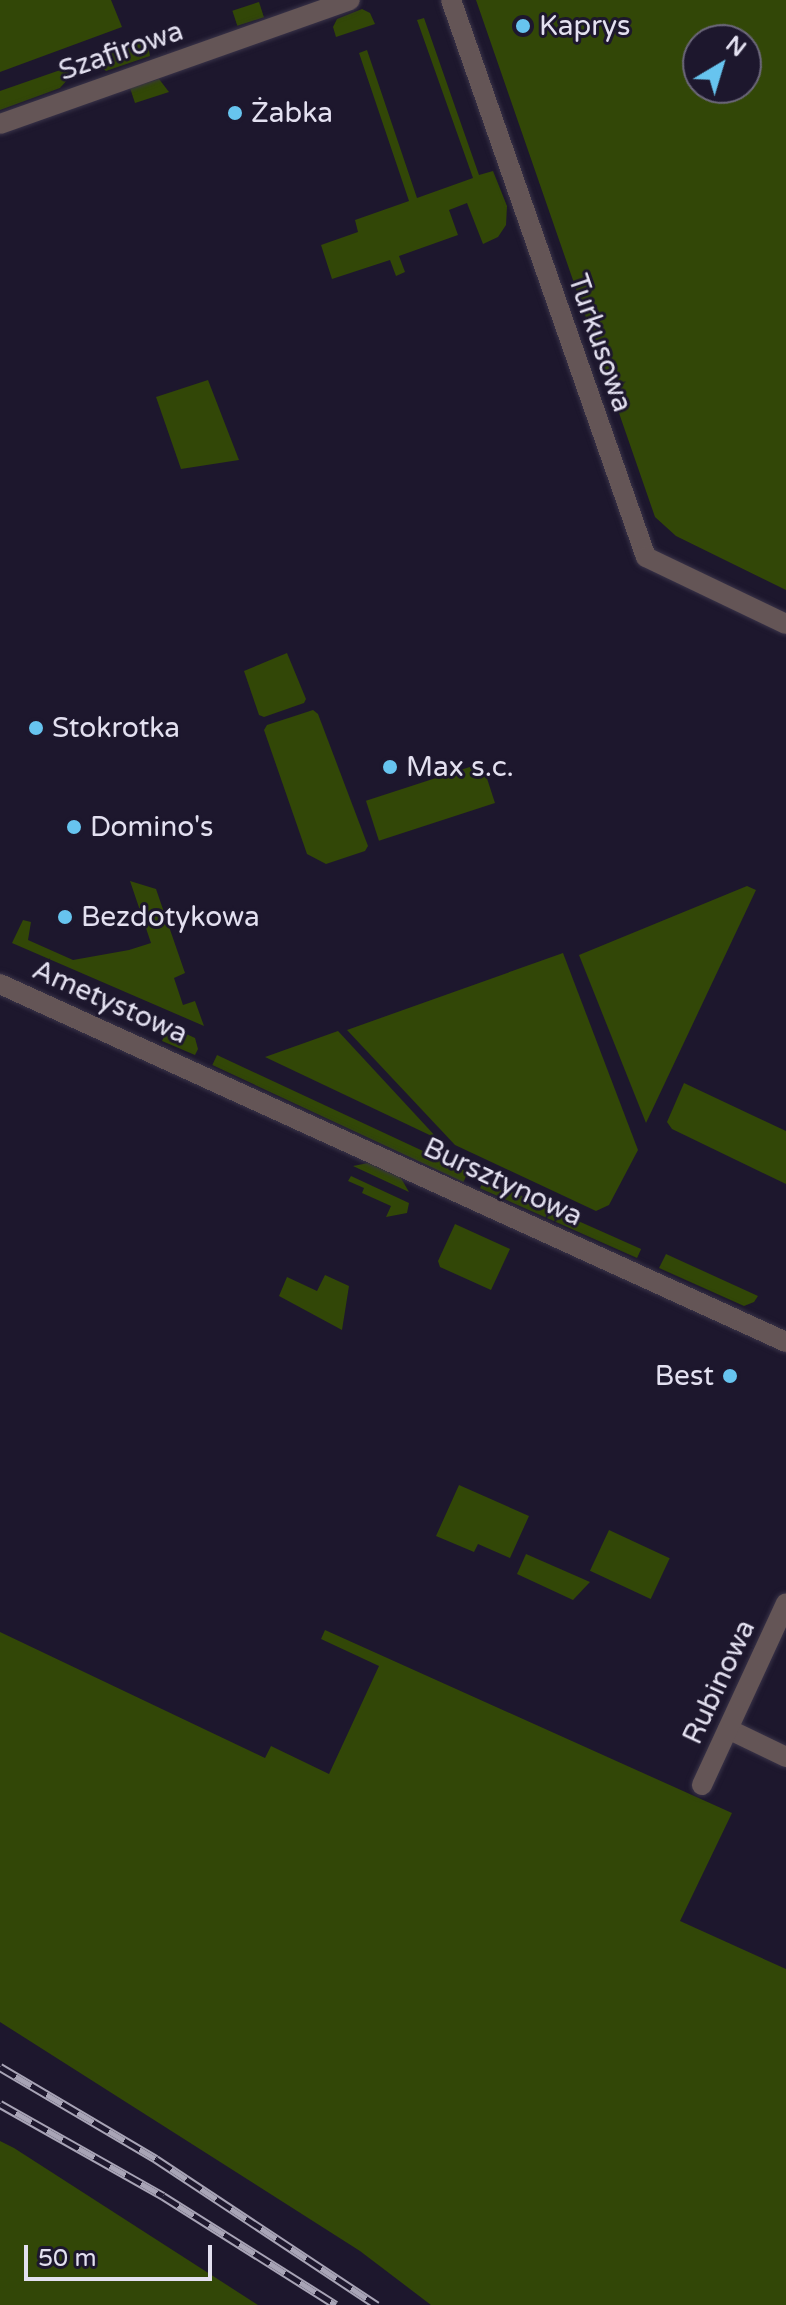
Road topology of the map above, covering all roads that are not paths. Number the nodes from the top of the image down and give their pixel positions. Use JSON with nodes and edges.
{"nodes":[{"id":1,"x":350,"y":0,"type":"edge"},
{"id":2,"x":451,"y":0,"type":"edge"},
{"id":3,"x":0,"y":124,"type":"edge"},
{"id":4,"x":786,"y":624,"type":"edge"},
{"id":5,"x":0,"y":984,"type":"edge"},
{"id":6,"x":197,"y":1072,"type":"joint"},
{"id":7,"x":786,"y":1342,"type":"edge"},
{"id":8,"x":786,"y":1603,"type":"edge"},
{"id":9,"x":728,"y":1729,"type":"junction"},
{"id":10,"x":786,"y":1757,"type":"edge"},
{"id":11,"x":702,"y":1785,"type":"dead end"}],
"edges":[{"from":1,"to":3,"type":"street","name":"Szafirowa"},
{"from":2,"to":4,"type":"street","name":"Turkusowa"},
{"from":5,"to":6,"type":"street","name":"Ametystowa"},
{"from":6,"to":7,"type":"street","name":"Bursztynowa"},
{"from":8,"to":9,"type":"street","name":"Rubinowa"},
{"from":9,"to":10,"type":"street"},
{"from":9,"to":11,"type":"street","name":"Rubinowa"}]}
